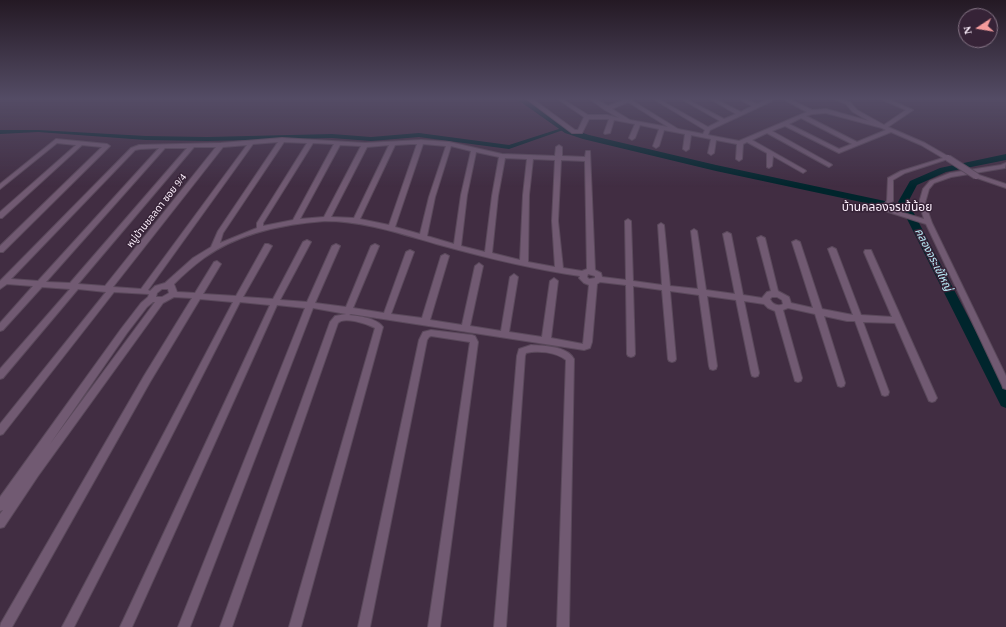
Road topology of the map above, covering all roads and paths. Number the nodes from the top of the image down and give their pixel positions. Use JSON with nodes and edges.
{"nodes":[{"id":1,"x":570,"y":129,"type":"edge"},
{"id":2,"x":581,"y":129,"type":"edge"},
{"id":3,"x":608,"y":129,"type":"edge"},
{"id":4,"x":636,"y":129,"type":"edge"},
{"id":5,"x":662,"y":129,"type":"edge"},
{"id":6,"x":669,"y":129,"type":"edge"},
{"id":7,"x":676,"y":129,"type":"edge"},
{"id":8,"x":708,"y":129,"type":"edge"},
{"id":9,"x":771,"y":129,"type":"edge"},
{"id":10,"x":796,"y":129,"type":"edge"},
{"id":11,"x":828,"y":129,"type":"edge"},
{"id":12,"x":891,"y":130,"type":"joint"},
{"id":13,"x":679,"y":131,"type":"junction"},
{"id":14,"x":767,"y":131,"type":"junction"},
{"id":15,"x":607,"y":133,"type":"dead end"},
{"id":16,"x":688,"y":133,"type":"junction"},
{"id":17,"x":705,"y":136,"type":"junction"},
{"id":18,"x":632,"y":138,"type":"dead end"},
{"id":19,"x":714,"y":138,"type":"junction"},
{"id":20,"x":282,"y":140,"type":"junction"},
{"id":21,"x":311,"y":140,"type":"junction"},
{"id":22,"x":748,"y":140,"type":"junction"},
{"id":23,"x":252,"y":142,"type":"junction"},
{"id":24,"x":421,"y":142,"type":"junction"},
{"id":25,"x":81,"y":143,"type":"junction"},
{"id":26,"x":338,"y":143,"type":"junction"},
{"id":27,"x":393,"y":143,"type":"junction"},
{"id":28,"x":740,"y":143,"type":"junction"},
{"id":29,"x":450,"y":144,"type":"junction"},
{"id":30,"x":857,"y":144,"type":"junction"},
{"id":31,"x":221,"y":145,"type":"junction"},
{"id":32,"x":365,"y":145,"type":"junction"},
{"id":33,"x":164,"y":146,"type":"junction"},
{"id":34,"x":192,"y":146,"type":"junction"},
{"id":35,"x":656,"y":146,"type":"dead end"},
{"id":36,"x":559,"y":147,"type":"dead end"},
{"id":37,"x":474,"y":149,"type":"junction"},
{"id":38,"x":686,"y":149,"type":"dead end"},
{"id":39,"x":770,"y":152,"type":"junction"},
{"id":40,"x":711,"y":153,"type":"dead end"},
{"id":41,"x":502,"y":156,"type":"junction"},
{"id":42,"x":530,"y":158,"type":"junction"},
{"id":43,"x":558,"y":158,"type":"junction"},
{"id":44,"x":948,"y":158,"type":"junction"},
{"id":45,"x":739,"y":159,"type":"dead end"},
{"id":46,"x":829,"y":165,"type":"dead end"},
{"id":47,"x":1006,"y":165,"type":"edge"},
{"id":48,"x":769,"y":166,"type":"dead end"},
{"id":49,"x":803,"y":171,"type":"dead end"},
{"id":50,"x":1006,"y":186,"type":"edge"},
{"id":51,"x":0,"y":187,"type":"edge"},
{"id":52,"x":0,"y":216,"type":"edge"},
{"id":53,"x":326,"y":219,"type":"junction"},
{"id":54,"x":356,"y":221,"type":"junction"},
{"id":55,"x":295,"y":222,"type":"junction"},
{"id":56,"x":628,"y":222,"type":"dead end"},
{"id":57,"x":927,"y":223,"type":"junction"},
{"id":58,"x":661,"y":225,"type":"dead end"},
{"id":59,"x":391,"y":228,"type":"junction"},
{"id":60,"x":260,"y":230,"type":"junction"},
{"id":61,"x":694,"y":231,"type":"dead end"},
{"id":62,"x":727,"y":234,"type":"dead end"},
{"id":63,"x":423,"y":237,"type":"junction"},
{"id":64,"x":761,"y":238,"type":"dead end"},
{"id":65,"x":307,"y":242,"type":"dead end"},
{"id":66,"x":796,"y":242,"type":"dead end"},
{"id":67,"x":268,"y":246,"type":"dead end"},
{"id":68,"x":336,"y":246,"type":"dead end"},
{"id":69,"x":375,"y":246,"type":"dead end"},
{"id":70,"x":457,"y":247,"type":"junction"},
{"id":71,"x":214,"y":248,"type":"junction"},
{"id":72,"x":832,"y":249,"type":"dead end"},
{"id":73,"x":0,"y":250,"type":"edge"},
{"id":74,"x":410,"y":252,"type":"dead end"},
{"id":75,"x":868,"y":252,"type":"dead end"},
{"id":76,"x":488,"y":255,"type":"junction"},
{"id":77,"x":445,"y":256,"type":"dead end"},
{"id":78,"x":217,"y":264,"type":"dead end"},
{"id":79,"x":524,"y":264,"type":"junction"},
{"id":80,"x":480,"y":266,"type":"dead end"},
{"id":81,"x":559,"y":270,"type":"junction"},
{"id":82,"x":591,"y":271,"type":"junction"},
{"id":83,"x":583,"y":274,"type":"junction"},
{"id":84,"x":514,"y":277,"type":"dead end"},
{"id":85,"x":554,"y":281,"type":"dead end"},
{"id":86,"x":596,"y":281,"type":"junction"},
{"id":87,"x":630,"y":282,"type":"junction"},
{"id":88,"x":2,"y":283,"type":"edge"},
{"id":89,"x":41,"y":283,"type":"junction"},
{"id":90,"x":75,"y":286,"type":"junction"},
{"id":91,"x":167,"y":286,"type":"junction"},
{"id":92,"x":665,"y":287,"type":"junction"},
{"id":93,"x":110,"y":289,"type":"junction"},
{"id":94,"x":143,"y":291,"type":"junction"},
{"id":95,"x":702,"y":292,"type":"junction"},
{"id":96,"x":775,"y":293,"type":"junction"},
{"id":97,"x":172,"y":294,"type":"junction"},
{"id":98,"x":155,"y":297,"type":"junction"},
{"id":99,"x":197,"y":297,"type":"junction"},
{"id":100,"x":740,"y":297,"type":"junction"},
{"id":101,"x":238,"y":299,"type":"junction"},
{"id":102,"x":766,"y":301,"type":"junction"},
{"id":103,"x":275,"y":302,"type":"junction"},
{"id":104,"x":310,"y":305,"type":"junction"},
{"id":105,"x":783,"y":307,"type":"junction"},
{"id":106,"x":348,"y":312,"type":"junction"},
{"id":107,"x":818,"y":313,"type":"junction"},
{"id":108,"x":386,"y":317,"type":"junction"},
{"id":109,"x":858,"y":319,"type":"junction"},
{"id":110,"x":897,"y":320,"type":"junction"},
{"id":111,"x":425,"y":322,"type":"junction"},
{"id":112,"x":0,"y":328,"type":"edge"},
{"id":113,"x":465,"y":328,"type":"junction"},
{"id":114,"x":504,"y":335,"type":"junction"},
{"id":115,"x":546,"y":342,"type":"junction"},
{"id":116,"x":631,"y":354,"type":"dead end"},
{"id":117,"x":672,"y":359,"type":"dead end"},
{"id":118,"x":713,"y":366,"type":"dead end"},
{"id":119,"x":755,"y":373,"type":"dead end"},
{"id":120,"x":0,"y":375,"type":"edge"},
{"id":121,"x":798,"y":378,"type":"dead end"},
{"id":122,"x":841,"y":383,"type":"dead end"},
{"id":123,"x":1006,"y":385,"type":"edge"},
{"id":124,"x":885,"y":392,"type":"dead end"},
{"id":125,"x":932,"y":398,"type":"dead end"},
{"id":126,"x":0,"y":431,"type":"edge"},
{"id":127,"x":44,"y":443,"type":"junction"},
{"id":128,"x":55,"y":444,"type":"junction"},
{"id":129,"x":0,"y":506,"type":"edge"},
{"id":130,"x":0,"y":523,"type":"edge"},
{"id":131,"x":5,"y":627,"type":"edge"},
{"id":132,"x":68,"y":627,"type":"edge"},
{"id":133,"x":126,"y":627,"type":"edge"},
{"id":134,"x":184,"y":627,"type":"edge"},
{"id":135,"x":227,"y":627,"type":"edge"},
{"id":136,"x":295,"y":627,"type":"edge"},
{"id":137,"x":364,"y":627,"type":"edge"},
{"id":138,"x":434,"y":627,"type":"edge"},
{"id":139,"x":500,"y":627,"type":"edge"},
{"id":140,"x":563,"y":627,"type":"edge"}],
"edges":[{"from":1,"to":2,"type":"street"},
{"from":3,"to":15,"type":"street"},
{"from":4,"to":18,"type":"street"},
{"from":5,"to":35,"type":"street"},
{"from":6,"to":13,"type":"street"},
{"from":7,"to":13,"type":"street"},
{"from":8,"to":17,"type":"street"},
{"from":9,"to":14,"type":"street"},
{"from":10,"to":30,"type":"street"},
{"from":11,"to":30,"type":"street"},
{"from":12,"to":30,"type":"street"},
{"from":12,"to":44,"type":"street"},
{"from":13,"to":16,"type":"street"},
{"from":14,"to":22,"type":"street"},
{"from":14,"to":46,"type":"street"},
{"from":16,"to":17,"type":"street"},
{"from":16,"to":38,"type":"street"},
{"from":17,"to":19,"type":"street"},
{"from":19,"to":28,"type":"street"},
{"from":19,"to":40,"type":"street"},
{"from":20,"to":21,"type":"street"},
{"from":20,"to":23,"type":"street"},
{"from":20,"to":71,"type":"street"},
{"from":21,"to":26,"type":"street"},
{"from":21,"to":60,"type":"street"},
{"from":22,"to":28,"type":"street"},
{"from":22,"to":39,"type":"street"},
{"from":23,"to":31,"type":"street"},
{"from":23,"to":94,"type":"street"},
{"from":24,"to":27,"type":"street"},
{"from":24,"to":29,"type":"street"},
{"from":24,"to":59,"type":"street"},
{"from":25,"to":51,"type":"street"},
{"from":25,"to":52,"type":"street"},
{"from":25,"to":73,"type":"street"},
{"from":26,"to":32,"type":"street"},
{"from":26,"to":55,"type":"street"},
{"from":27,"to":32,"type":"street"},
{"from":27,"to":54,"type":"street"},
{"from":28,"to":45,"type":"street"},
{"from":29,"to":37,"type":"street"},
{"from":29,"to":63,"type":"street"},
{"from":31,"to":34,"type":"street"},
{"from":31,"to":93,"type":"street","name":"หมู่บ้านชลลดา ซอย 9/4"},
{"from":32,"to":53,"type":"street"},
{"from":33,"to":34,"type":"street"},
{"from":33,"to":88,"type":"street"},
{"from":33,"to":89,"type":"street"},
{"from":34,"to":90,"type":"street"},
{"from":36,"to":43,"type":"street"},
{"from":37,"to":41,"type":"street"},
{"from":37,"to":70,"type":"street"},
{"from":39,"to":48,"type":"street"},
{"from":39,"to":49,"type":"street"},
{"from":41,"to":42,"type":"street"},
{"from":41,"to":76,"type":"street"},
{"from":42,"to":43,"type":"street"},
{"from":42,"to":79,"type":"street"},
{"from":43,"to":81,"type":"street"},
{"from":43,"to":82,"type":"street"},
{"from":44,"to":50,"type":"street","bridge":true},
{"from":44,"to":57,"type":"street"},
{"from":47,"to":57,"type":"street"},
{"from":53,"to":54,"type":"street"},
{"from":53,"to":55,"type":"street"},
{"from":54,"to":59,"type":"street"},
{"from":55,"to":60,"type":"street"},
{"from":56,"to":87,"type":"street"},
{"from":57,"to":123,"type":"street"},
{"from":58,"to":92,"type":"street"},
{"from":59,"to":63,"type":"street"},
{"from":60,"to":71,"type":"street"},
{"from":61,"to":95,"type":"street"},
{"from":62,"to":100,"type":"street"},
{"from":63,"to":70,"type":"street"},
{"from":64,"to":96,"type":"street"},
{"from":65,"to":103,"type":"street"},
{"from":66,"to":107,"type":"street"},
{"from":67,"to":101,"type":"street"},
{"from":68,"to":104,"type":"street"},
{"from":69,"to":106,"type":"street"},
{"from":70,"to":76,"type":"street"},
{"from":71,"to":91,"type":"street"},
{"from":72,"to":109,"type":"street"},
{"from":74,"to":108,"type":"street"},
{"from":75,"to":110,"type":"street"},
{"from":76,"to":79,"type":"street"},
{"from":77,"to":111,"type":"street"},
{"from":78,"to":99,"type":"street"},
{"from":79,"to":81,"type":"street"},
{"from":80,"to":113,"type":"street"},
{"from":81,"to":83,"type":"street"},
{"from":82,"to":83,"type":"street"},
{"from":82,"to":86,"type":"street"},
{"from":83,"to":86,"type":"street"},
{"from":84,"to":114,"type":"street"},
{"from":85,"to":115,"type":"street"},
{"from":86,"to":87,"type":"street"},
{"from":86,"to":115,"type":"street"},
{"from":87,"to":92,"type":"street"},
{"from":87,"to":116,"type":"street"},
{"from":88,"to":89,"type":"street"},
{"from":89,"to":90,"type":"street"},
{"from":89,"to":112,"type":"street"},
{"from":90,"to":93,"type":"street"},
{"from":90,"to":120,"type":"street"},
{"from":91,"to":97,"type":"street"},
{"from":91,"to":98,"type":"street"},
{"from":92,"to":95,"type":"street"},
{"from":92,"to":117,"type":"street"},
{"from":93,"to":94,"type":"street"},
{"from":93,"to":126,"type":"street","name":"หมู่บ้านชลลดา ซอย 9/4"},
{"from":94,"to":98,"type":"street"},
{"from":95,"to":100,"type":"street"},
{"from":95,"to":118,"type":"street"},
{"from":96,"to":102,"type":"street"},
{"from":96,"to":105,"type":"street"},
{"from":97,"to":98,"type":"street"},
{"from":97,"to":99,"type":"street"},
{"from":98,"to":127,"type":"street"},
{"from":98,"to":128,"type":"street"},
{"from":99,"to":101,"type":"street"},
{"from":99,"to":131,"type":"street"},
{"from":100,"to":102,"type":"street"},
{"from":100,"to":119,"type":"street"},
{"from":101,"to":103,"type":"street"},
{"from":101,"to":132,"type":"street"},
{"from":102,"to":105,"type":"street"},
{"from":103,"to":104,"type":"street"},
{"from":103,"to":133,"type":"street"},
{"from":104,"to":106,"type":"street"},
{"from":104,"to":134,"type":"street"},
{"from":105,"to":107,"type":"street"},
{"from":105,"to":121,"type":"street"},
{"from":106,"to":108,"type":"street"},
{"from":107,"to":109,"type":"street"},
{"from":107,"to":122,"type":"street"},
{"from":108,"to":111,"type":"street"},
{"from":109,"to":110,"type":"street"},
{"from":109,"to":124,"type":"street"},
{"from":110,"to":125,"type":"street"},
{"from":111,"to":113,"type":"street"},
{"from":113,"to":114,"type":"street"},
{"from":114,"to":115,"type":"street"},
{"from":127,"to":128,"type":"street"},
{"from":127,"to":129,"type":"street"},
{"from":128,"to":130,"type":"street"},
{"from":135,"to":136,"type":"street"},
{"from":137,"to":138,"type":"street"},
{"from":139,"to":140,"type":"street"}]}
